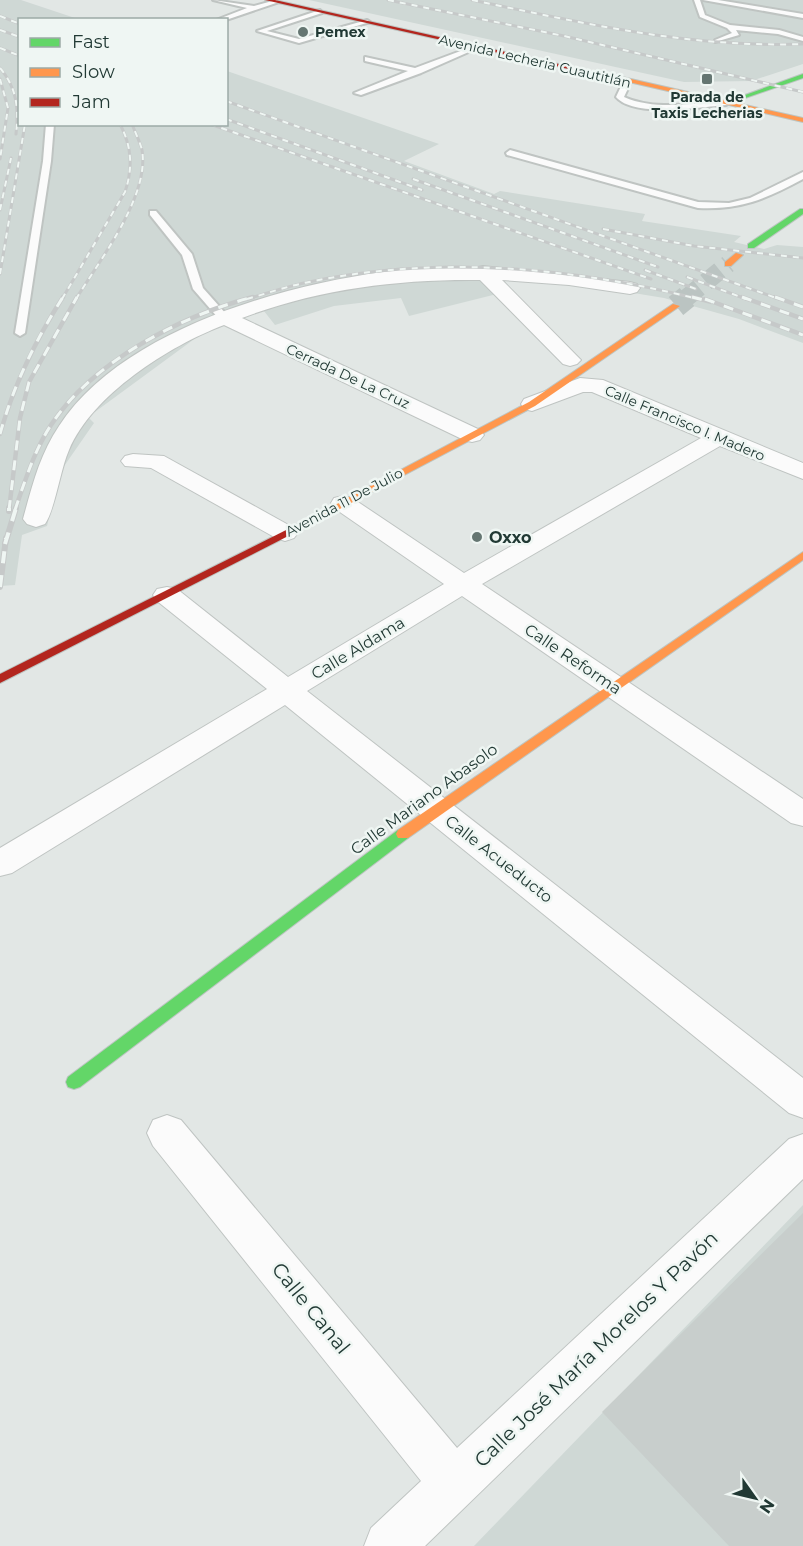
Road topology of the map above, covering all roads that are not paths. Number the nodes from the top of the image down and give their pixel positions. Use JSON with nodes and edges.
{"nodes":[{"id":1,"x":216,"y":0,"type":"edge"},
{"id":2,"x":298,"y":0,"type":"edge"},
{"id":3,"x":698,"y":0,"type":"edge"},
{"id":4,"x":706,"y":0,"type":"edge"},
{"id":5,"x":272,"y":1,"type":"edge"},
{"id":6,"x":254,"y":8,"type":"junction"},
{"id":7,"x":320,"y":12,"type":"junction"},
{"id":8,"x":803,"y":16,"type":"edge"},
{"id":9,"x":225,"y":18,"type":"edge"},
{"id":10,"x":367,"y":22,"type":"junction"},
{"id":11,"x":729,"y":27,"type":"junction"},
{"id":12,"x":803,"y":39,"type":"edge"},
{"id":13,"x":717,"y":40,"type":"dead end"},
{"id":14,"x":476,"y":47,"type":"junction"},
{"id":15,"x":368,"y":59,"type":"dead end"},
{"id":16,"x":419,"y":71,"type":"junction"},
{"id":17,"x":803,"y":76,"type":"edge"},
{"id":18,"x":627,"y":82,"type":"junction"},
{"id":19,"x":358,"y":93,"type":"dead end"},
{"id":20,"x":733,"y":100,"type":"junction"},
{"id":21,"x":803,"y":111,"type":"edge"},
{"id":22,"x":803,"y":120,"type":"edge"},
{"id":23,"x":50,"y":126,"type":"edge"},
{"id":24,"x":510,"y":153,"type":"dead end"},
{"id":25,"x":803,"y":175,"type":"edge"},
{"id":26,"x":803,"y":211,"type":"edge"},
{"id":27,"x":153,"y":213,"type":"dead end"},
{"id":28,"x":751,"y":246,"type":"dead end"},
{"id":29,"x":483,"y":272,"type":"junction"},
{"id":30,"x":630,"y":288,"type":"dead end"},
{"id":31,"x":676,"y":306,"type":"tunnel mouth"},
{"id":32,"x":224,"y":317,"type":"junction"},
{"id":33,"x":20,"y":333,"type":"dead end"},
{"id":34,"x":570,"y":360,"type":"dead end"},
{"id":35,"x":532,"y":404,"type":"junction"},
{"id":36,"x":472,"y":435,"type":"junction"},
{"id":37,"x":719,"y":436,"type":"junction"},
{"id":38,"x":133,"y":461,"type":"dead end"},
{"id":39,"x":803,"y":472,"type":"edge"},
{"id":40,"x":343,"y":503,"type":"junction"},
{"id":41,"x":36,"y":519,"type":"dead end"},
{"id":42,"x":285,"y":533,"type":"junction"},
{"id":43,"x":803,"y":555,"type":"edge"},
{"id":44,"x":463,"y":584,"type":"junction"},
{"id":45,"x":167,"y":595,"type":"junction"},
{"id":46,"x":0,"y":679,"type":"edge"},
{"id":47,"x":612,"y":686,"type":"junction"},
{"id":48,"x":288,"y":691,"type":"junction"},
{"id":49,"x":799,"y":805,"type":"edge"},
{"id":50,"x":436,"y":810,"type":"junction"},
{"id":51,"x":0,"y":864,"type":"edge"},
{"id":52,"x":74,"y":1082,"type":"dead end"},
{"id":53,"x":803,"y":1101,"type":"edge"},
{"id":54,"x":167,"y":1133,"type":"dead end"},
{"id":55,"x":803,"y":1152,"type":"edge"},
{"id":56,"x":455,"y":1484,"type":"junction"},
{"id":57,"x":390,"y":1546,"type":"edge"}],
"edges":[{"from":1,"to":6,"type":"lane"},
{"from":2,"to":20,"type":"main road","name":"Avenida Lecheria Cuautitlán"},
{"from":3,"to":11,"type":"lane"},
{"from":4,"to":8,"type":"lane"},
{"from":5,"to":6,"type":"lane"},
{"from":5,"to":7,"type":"main road","name":"Avenida Lecheria Cuautitlán"},
{"from":6,"to":9,"type":"lane"},
{"from":7,"to":10,"type":"main road","name":"Avenida Lecheria Cuautitlán"},
{"from":7,"to":10,"type":"lane"},
{"from":10,"to":14,"type":"main road","name":"Avenida Lecheria Cuautitlán"},
{"from":11,"to":12,"type":"lane"},
{"from":11,"to":13,"type":"lane"},
{"from":14,"to":16,"type":"lane"},
{"from":14,"to":18,"type":"main road","name":"Avenida Lecheria Cuautitlán"},
{"from":15,"to":16,"type":"lane"},
{"from":16,"to":19,"type":"lane"},
{"from":17,"to":20,"type":"main road"},
{"from":18,"to":20,"type":"main road","name":"Avenida Lecheria Cuautitlán"},
{"from":18,"to":20,"type":"lane"},
{"from":20,"to":21,"type":"main road","name":"Avenida Lecheria Cuautitlán"},
{"from":20,"to":22,"type":"main road","name":"Avenida Lecheria Cuautitlán"},
{"from":23,"to":33,"type":"lane"},
{"from":24,"to":25,"type":"lane"},
{"from":26,"to":28,"type":"main road"},
{"from":27,"to":32,"type":"lane"},
{"from":29,"to":30,"type":"street"},
{"from":29,"to":32,"type":"street"},
{"from":29,"to":34,"type":"street"},
{"from":31,"to":35,"type":"main road","name":"Avenida 11 De Julio"},
{"from":32,"to":36,"type":"street","name":"Cerrada De La Cruz"},
{"from":32,"to":41,"type":"street"},
{"from":35,"to":36,"type":"main road","name":"Avenida 11 De Julio"},
{"from":35,"to":37,"type":"street","name":"Calle Francisco I. Madero"},
{"from":36,"to":40,"type":"main road","name":"Avenida 11 De Julio"},
{"from":37,"to":39,"type":"street","name":"Calle Francisco I. Madero"},
{"from":37,"to":44,"type":"street","name":"Calle Aldama"},
{"from":38,"to":42,"type":"street"},
{"from":40,"to":42,"type":"main road","name":"Avenida 11 De Julio"},
{"from":40,"to":44,"type":"street","name":"Calle Reforma"},
{"from":42,"to":45,"type":"main road","name":"Avenida 11 De Julio"},
{"from":43,"to":47,"type":"main road","name":"Calle Mariano Abasolo"},
{"from":44,"to":47,"type":"street","name":"Calle Reforma"},
{"from":44,"to":48,"type":"street","name":"Calle Aldama"},
{"from":45,"to":46,"type":"main road","name":"Avenida 11 De Julio"},
{"from":45,"to":48,"type":"street","name":"Calle Acueducto"},
{"from":47,"to":49,"type":"street","name":"Calle Reforma"},
{"from":47,"to":50,"type":"main road","name":"Calle Mariano Abasolo"},
{"from":48,"to":50,"type":"street","name":"Calle Acueducto"},
{"from":48,"to":51,"type":"street","name":"Calle Aldama"},
{"from":50,"to":52,"type":"main road","name":"Calle Mariano Abasolo"},
{"from":50,"to":53,"type":"street","name":"Calle Acueducto"},
{"from":54,"to":56,"type":"street","name":"Calle Canal"},
{"from":55,"to":56,"type":"street","name":"Calle José María Morelos Y Pavón"},
{"from":56,"to":57,"type":"street","name":"Calle José María Morelos Y Pavón"}]}
